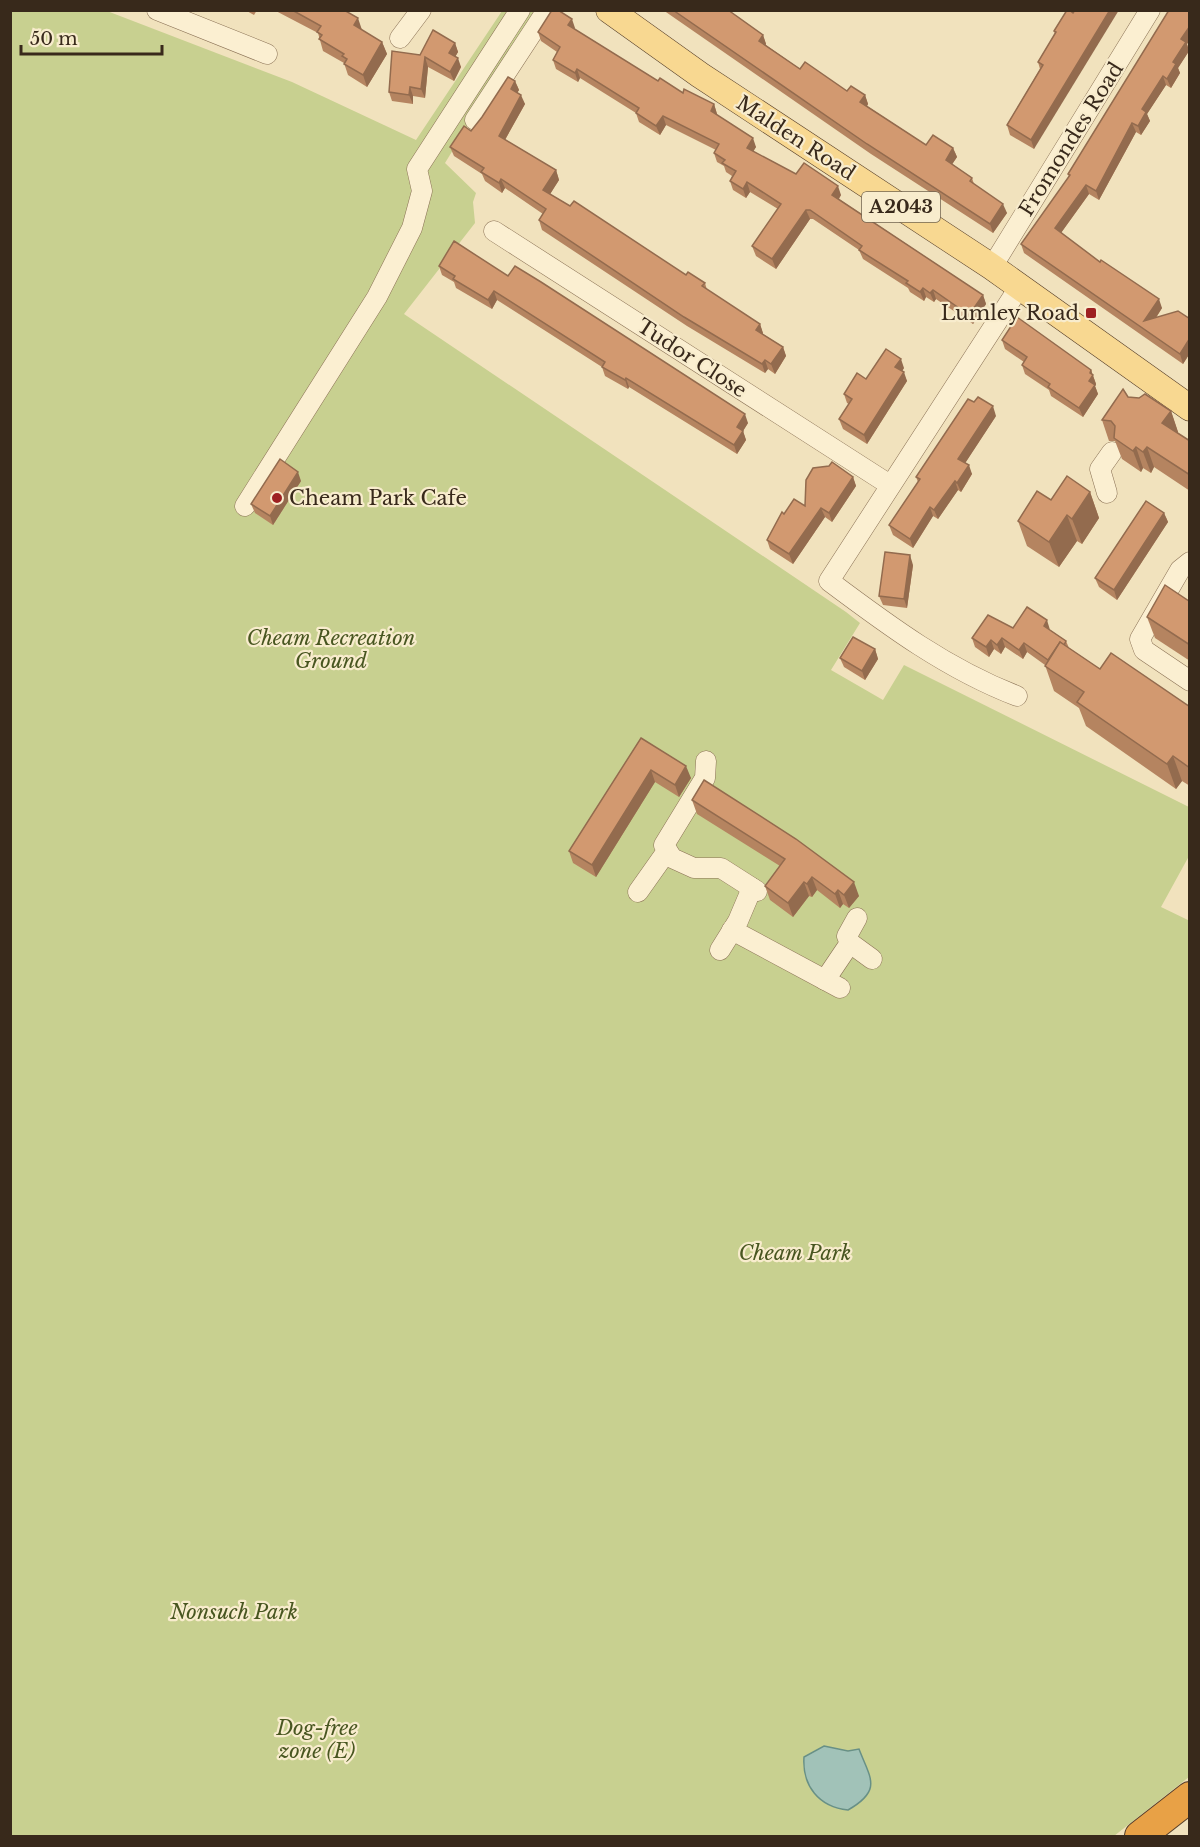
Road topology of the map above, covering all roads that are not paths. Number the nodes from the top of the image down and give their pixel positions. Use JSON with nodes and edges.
{"nodes":[{"id":1,"x":157,"y":10,"type":"edge"},
{"id":2,"x":421,"y":10,"type":"edge"},
{"id":3,"x":520,"y":10,"type":"edge"},
{"id":4,"x":547,"y":10,"type":"edge"},
{"id":5,"x":609,"y":10,"type":"edge"},
{"id":6,"x":1149,"y":10,"type":"edge"},
{"id":7,"x":400,"y":38,"type":"dead end"},
{"id":8,"x":267,"y":54,"type":"dead end"},
{"id":9,"x":475,"y":120,"type":"dead end"},
{"id":10,"x":494,"y":231,"type":"dead end"},
{"id":11,"x":992,"y":267,"type":"junction"},
{"id":12,"x":1020,"y":286,"type":"junction"},
{"id":13,"x":1187,"y":400,"type":"edge"},
{"id":14,"x":1112,"y":452,"type":"edge"},
{"id":15,"x":890,"y":485,"type":"junction"},
{"id":16,"x":1107,"y":493,"type":"dead end"},
{"id":17,"x":245,"y":506,"type":"dead end"},
{"id":18,"x":1190,"y":562,"type":"edge"},
{"id":19,"x":1190,"y":681,"type":"edge"},
{"id":20,"x":1017,"y":696,"type":"dead end"},
{"id":21,"x":706,"y":761,"type":"dead end"},
{"id":22,"x":667,"y":851,"type":"junction"},
{"id":23,"x":638,"y":892,"type":"dead end"},
{"id":24,"x":857,"y":918,"type":"dead end"},
{"id":25,"x":732,"y":930,"type":"junction"},
{"id":26,"x":850,"y":943,"type":"junction"},
{"id":27,"x":720,"y":950,"type":"dead end"},
{"id":28,"x":872,"y":960,"type":"dead end"},
{"id":29,"x":1190,"y":1797,"type":"edge"},
{"id":30,"x":1140,"y":1836,"type":"edge"}],
"edges":[{"from":1,"to":8,"type":"street"},
{"from":2,"to":7,"type":"street"},
{"from":3,"to":17,"type":"street"},
{"from":4,"to":9,"type":"street"},
{"from":5,"to":11,"type":"main road","name":"Malden Road","number":"A2043"},
{"from":6,"to":11,"type":"street","name":"Fromondes Road"},
{"from":10,"to":15,"type":"street","name":"Tudor Close"},
{"from":11,"to":12,"type":"main road","name":"Malden Road","number":"A2043"},
{"from":12,"to":13,"type":"main road","name":"Malden Road","number":"A2043"},
{"from":12,"to":15,"type":"street"},
{"from":14,"to":16,"type":"street"},
{"from":15,"to":20,"type":"street"},
{"from":18,"to":19,"type":"street"},
{"from":21,"to":22,"type":"street"},
{"from":22,"to":23,"type":"street"},
{"from":22,"to":25,"type":"street"},
{"from":24,"to":26,"type":"street"},
{"from":25,"to":26,"type":"street"},
{"from":25,"to":27,"type":"street"},
{"from":26,"to":28,"type":"street"},
{"from":29,"to":30,"type":"highway"}]}
